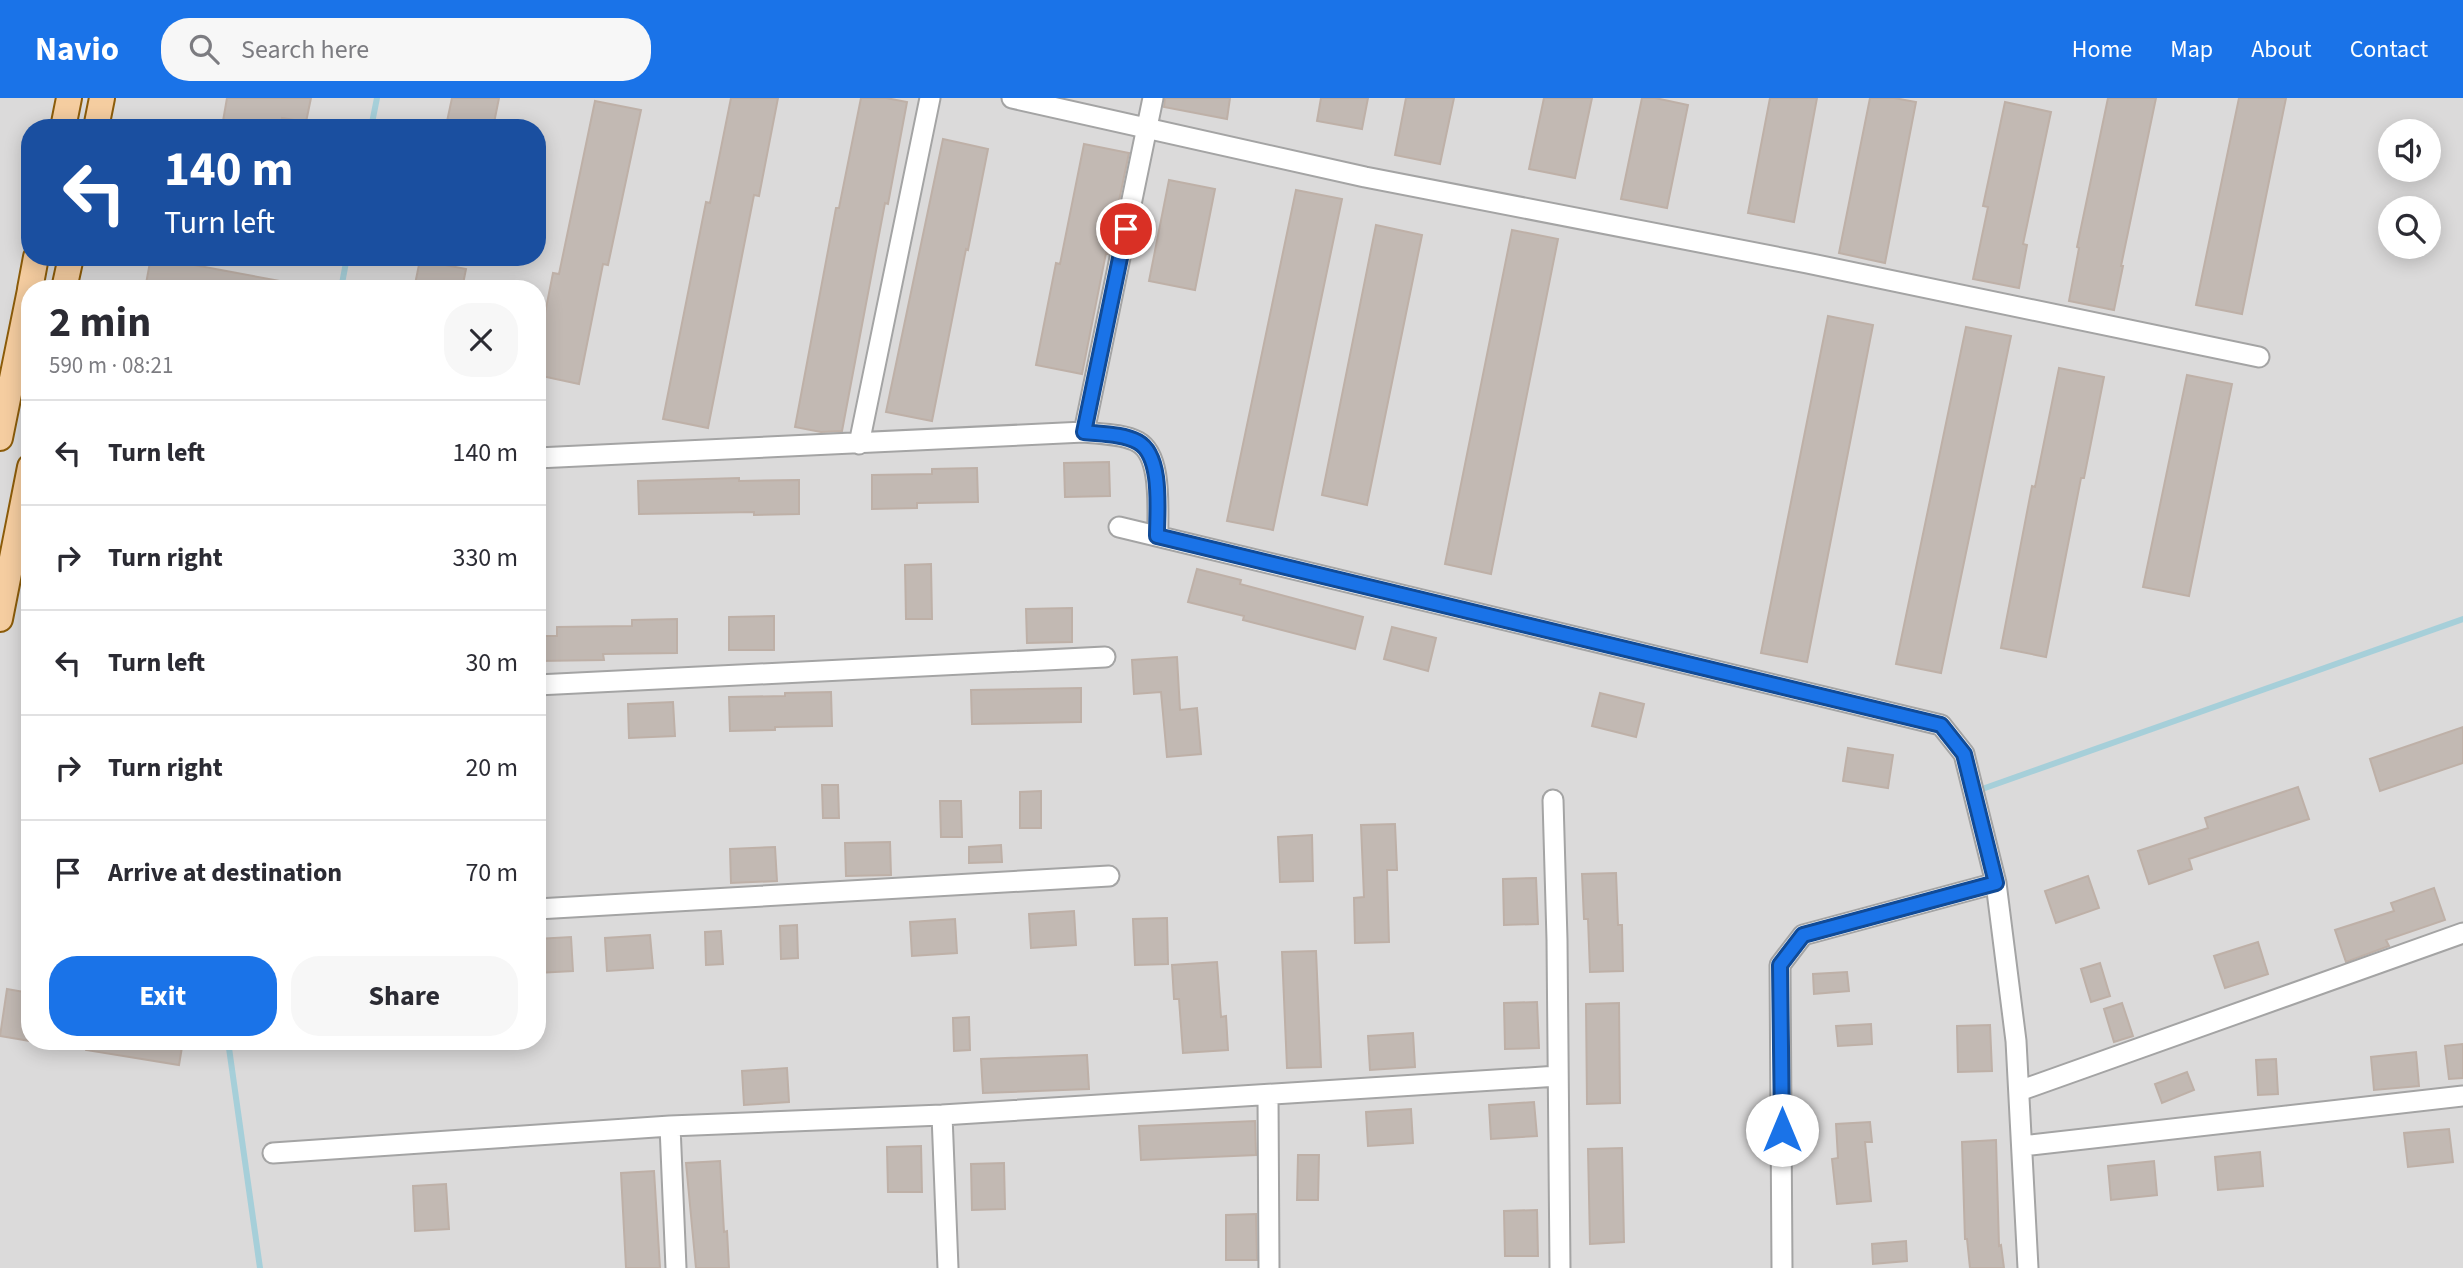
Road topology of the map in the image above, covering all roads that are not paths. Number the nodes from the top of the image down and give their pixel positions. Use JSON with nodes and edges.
{"nodes":[{"id":1,"x":69,"y":98,"type":"edge"},
{"id":2,"x":102,"y":98,"type":"edge"},
{"id":3,"x":930,"y":98,"type":"edge"},
{"id":4,"x":1012,"y":98,"type":"edge"},
{"id":5,"x":1153,"y":98,"type":"edge"},
{"id":6,"x":64,"y":119,"type":"edge"},
{"id":7,"x":98,"y":119,"type":"edge"},
{"id":8,"x":1147,"y":127,"type":"junction"},
{"id":9,"x":21,"y":334,"type":"edge"},
{"id":10,"x":2259,"y":357,"type":"dead end"},
{"id":11,"x":1084,"y":432,"type":"junction"},
{"id":12,"x":0,"y":438,"type":"edge"},
{"id":13,"x":859,"y":444,"type":"junction"},
{"id":14,"x":546,"y":458,"type":"edge"},
{"id":15,"x":21,"y":513,"type":"edge"},
{"id":16,"x":1119,"y":527,"type":"dead end"},
{"id":17,"x":1157,"y":536,"type":"junction"},
{"id":18,"x":0,"y":619,"type":"edge"},
{"id":19,"x":1105,"y":657,"type":"dead end"},
{"id":20,"x":546,"y":685,"type":"edge"},
{"id":21,"x":1553,"y":800,"type":"dead end"},
{"id":22,"x":1109,"y":876,"type":"dead end"},
{"id":23,"x":1996,"y":883,"type":"junction"},
{"id":24,"x":546,"y":908,"type":"edge"},
{"id":25,"x":2463,"y":933,"type":"edge"},
{"id":26,"x":1558,"y":1076,"type":"junction"},
{"id":27,"x":2019,"y":1091,"type":"junction"},
{"id":28,"x":1268,"y":1096,"type":"junction"},
{"id":29,"x":2463,"y":1096,"type":"edge"},
{"id":30,"x":942,"y":1115,"type":"junction"},
{"id":31,"x":670,"y":1126,"type":"junction"},
{"id":32,"x":2022,"y":1146,"type":"junction"},
{"id":33,"x":273,"y":1153,"type":"dead end"},
{"id":34,"x":676,"y":1268,"type":"edge"},
{"id":35,"x":948,"y":1268,"type":"edge"},
{"id":36,"x":1269,"y":1268,"type":"edge"},
{"id":37,"x":1560,"y":1268,"type":"edge"},
{"id":38,"x":1782,"y":1268,"type":"edge"},
{"id":39,"x":2028,"y":1268,"type":"edge"}],
"edges":[{"from":1,"to":6,"type":"main road"},
{"from":2,"to":7,"type":"main road"},
{"from":3,"to":13,"type":"street"},
{"from":4,"to":8,"type":"street"},
{"from":5,"to":8,"type":"street"},
{"from":8,"to":10,"type":"street"},
{"from":8,"to":11,"type":"street"},
{"from":9,"to":12,"type":"main road"},
{"from":11,"to":13,"type":"street"},
{"from":11,"to":17,"type":"street"},
{"from":13,"to":14,"type":"street"},
{"from":15,"to":18,"type":"main road"},
{"from":16,"to":17,"type":"street"},
{"from":17,"to":23,"type":"street"},
{"from":19,"to":20,"type":"street"},
{"from":21,"to":26,"type":"street"},
{"from":22,"to":24,"type":"street"},
{"from":23,"to":27,"type":"street"},
{"from":23,"to":38,"type":"street"},
{"from":25,"to":27,"type":"street"},
{"from":26,"to":28,"type":"street"},
{"from":26,"to":37,"type":"street"},
{"from":27,"to":32,"type":"street"},
{"from":28,"to":30,"type":"street"},
{"from":28,"to":36,"type":"street"},
{"from":29,"to":32,"type":"street"},
{"from":30,"to":31,"type":"street"},
{"from":30,"to":35,"type":"street"},
{"from":31,"to":33,"type":"street"},
{"from":31,"to":34,"type":"street"},
{"from":32,"to":39,"type":"street"}]}
